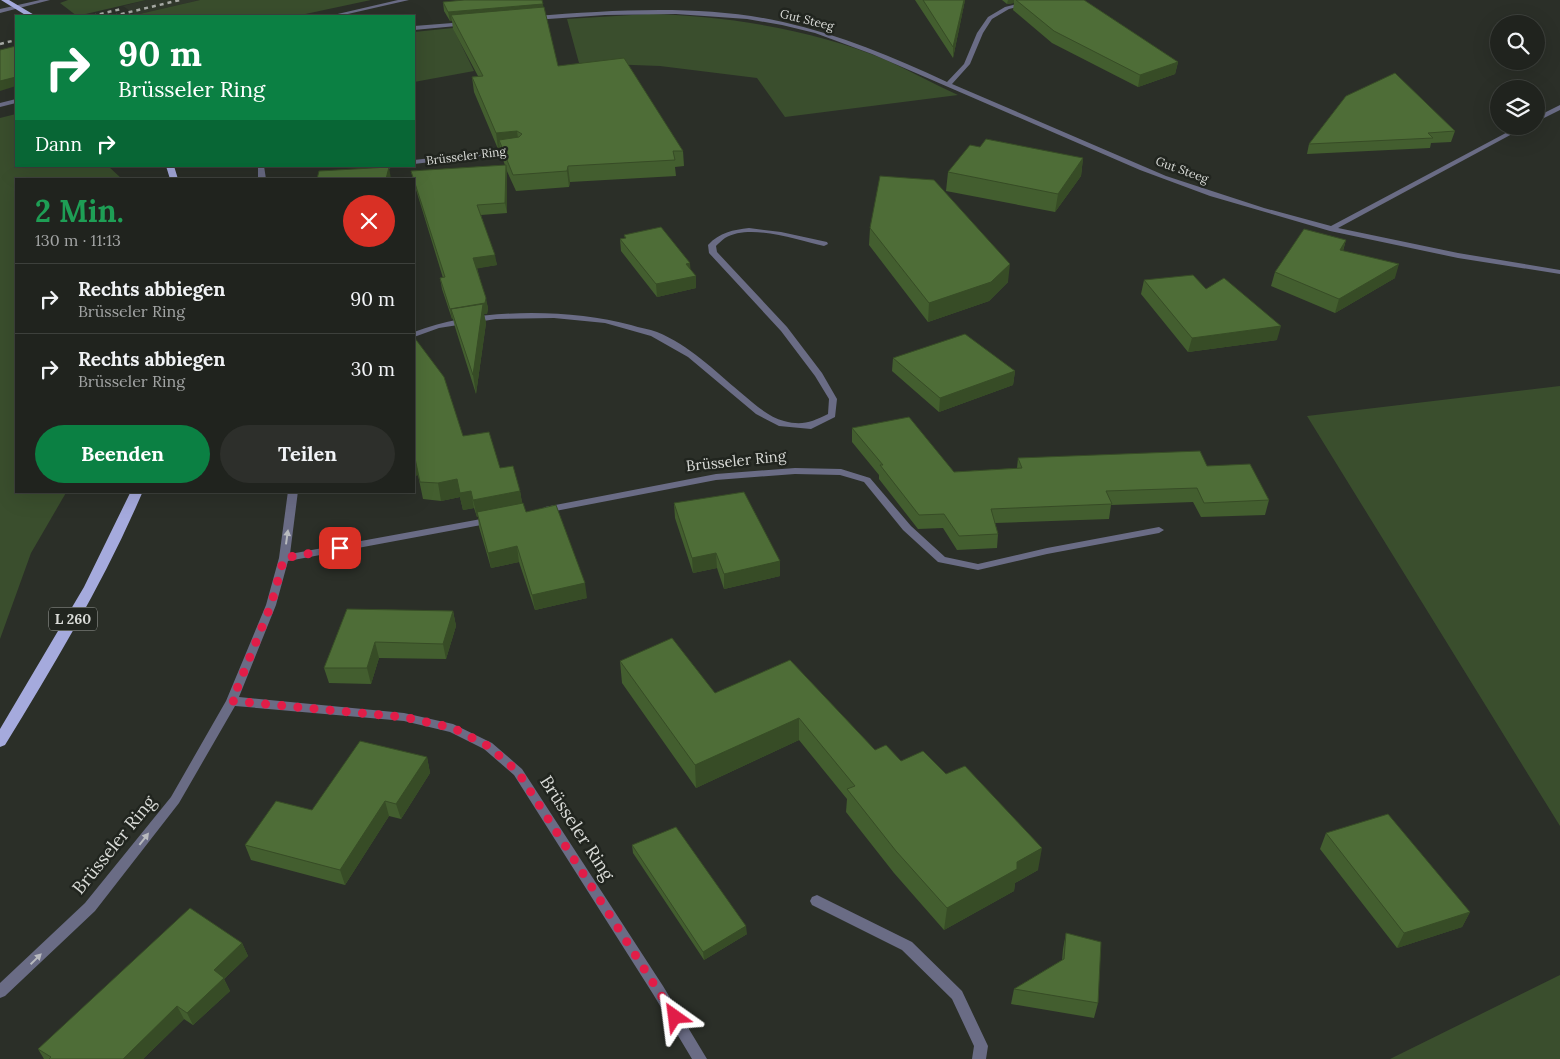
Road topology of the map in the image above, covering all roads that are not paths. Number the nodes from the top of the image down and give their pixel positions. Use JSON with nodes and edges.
{"nodes":[{"id":1,"x":4,"y":0,"type":"edge"},
{"id":2,"x":47,"y":0,"type":"edge"},
{"id":3,"x":406,"y":0,"type":"edge"},
{"id":4,"x":1041,"y":0,"type":"edge"},
{"id":5,"x":18,"y":8,"type":"junction"},
{"id":6,"x":0,"y":11,"type":"edge"},
{"id":7,"x":30,"y":15,"type":"edge"},
{"id":8,"x":337,"y":15,"type":"edge"},
{"id":9,"x":523,"y":19,"type":"edge"},
{"id":10,"x":473,"y":23,"type":"edge"},
{"id":11,"x":415,"y":28,"type":"edge"},
{"id":12,"x":948,"y":84,"type":"junction"},
{"id":13,"x":15,"y":100,"type":"edge"},
{"id":14,"x":0,"y":105,"type":"edge"},
{"id":15,"x":1560,"y":107,"type":"edge"},
{"id":16,"x":1545,"y":115,"type":"edge"},
{"id":17,"x":1507,"y":135,"type":"edge"},
{"id":18,"x":519,"y":150,"type":"edge"},
{"id":19,"x":415,"y":162,"type":"edge"},
{"id":20,"x":390,"y":167,"type":"edge"},
{"id":21,"x":367,"y":172,"type":"edge"},
{"id":22,"x":1330,"y":229,"type":"junction"},
{"id":23,"x":824,"y":244,"type":"dead end"},
{"id":24,"x":1560,"y":272,"type":"edge"},
{"id":25,"x":415,"y":335,"type":"edge"},
{"id":26,"x":136,"y":493,"type":"edge"},
{"id":27,"x":293,"y":493,"type":"edge"},
{"id":28,"x":531,"y":513,"type":"edge"},
{"id":29,"x":502,"y":518,"type":"edge"},
{"id":30,"x":1158,"y":530,"type":"dead end"},
{"id":31,"x":284,"y":558,"type":"junction"},
{"id":32,"x":232,"y":701,"type":"junction"},
{"id":33,"x":0,"y":741,"type":"edge"},
{"id":34,"x":817,"y":901,"type":"dead end"},
{"id":35,"x":0,"y":992,"type":"edge"},
{"id":36,"x":700,"y":1059,"type":"edge"},
{"id":37,"x":979,"y":1059,"type":"edge"}],
"edges":[{"from":1,"to":5,"type":"main road"},
{"from":2,"to":5,"type":"street"},
{"from":3,"to":8,"type":"street"},
{"from":4,"to":12,"type":"street"},
{"from":5,"to":6,"type":"street"},
{"from":5,"to":7,"type":"main road"},
{"from":9,"to":12,"type":"street","name":"Gut Steeg"},
{"from":10,"to":11,"type":"street"},
{"from":12,"to":22,"type":"street","name":"Gut Steeg"},
{"from":13,"to":14,"type":"street"},
{"from":15,"to":16,"type":"street"},
{"from":17,"to":22,"type":"street"},
{"from":18,"to":19,"type":"street","name":"Brüsseler Ring"},
{"from":20,"to":21,"type":"street"},
{"from":22,"to":24,"type":"street","name":"Gut Steeg"},
{"from":23,"to":25,"type":"street"},
{"from":26,"to":33,"type":"main road","number":"L 260"},
{"from":31,"to":27,"type":"street","name":"Brüsseler Ring","one_way":true},
{"from":28,"to":30,"type":"street","name":"Brüsseler Ring"},
{"from":29,"to":31,"type":"street"},
{"from":31,"to":32,"type":"street","name":"Brüsseler Ring"},
{"from":35,"to":32,"type":"street","name":"Brüsseler Ring","one_way":true},
{"from":32,"to":36,"type":"street","name":"Brüsseler Ring"},
{"from":34,"to":37,"type":"street"}]}
